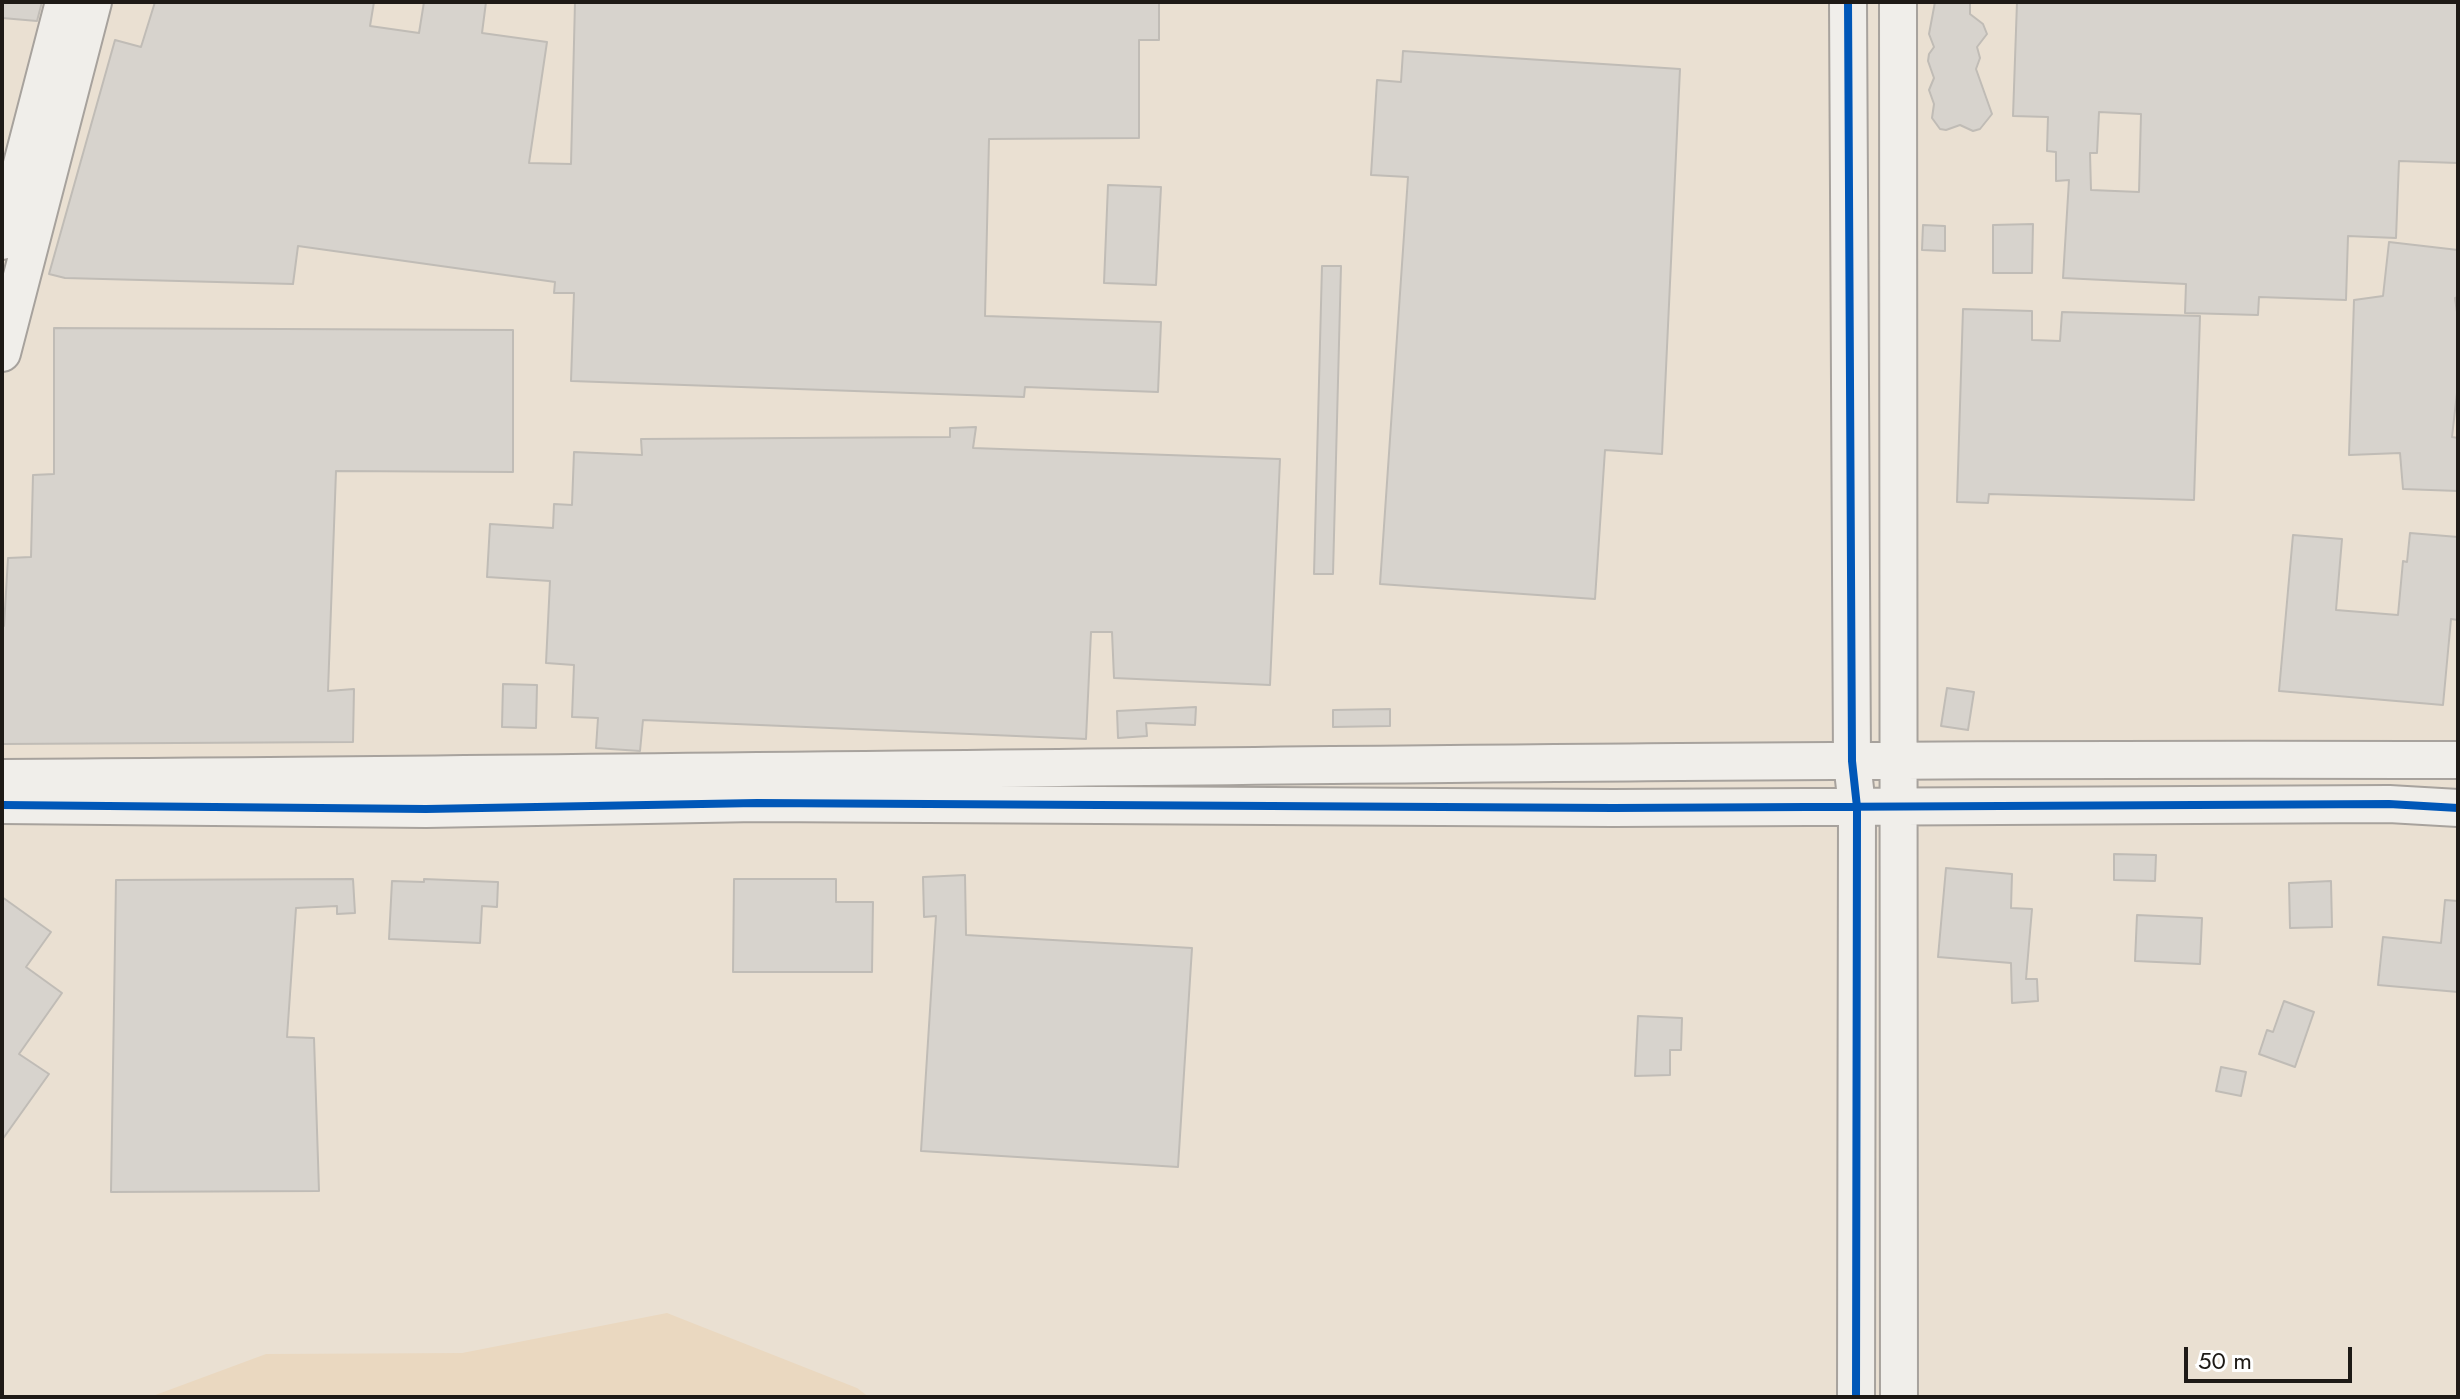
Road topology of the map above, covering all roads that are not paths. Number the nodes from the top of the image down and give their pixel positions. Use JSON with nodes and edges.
{"nodes":[{"id":1,"x":64,"y":2,"type":"edge"},
{"id":2,"x":93,"y":2,"type":"edge"},
{"id":3,"x":1848,"y":2,"type":"edge"},
{"id":4,"x":1898,"y":2,"type":"edge"},
{"id":5,"x":2,"y":241,"type":"edge"},
{"id":6,"x":2,"y":353,"type":"edge"},
{"id":7,"x":1897,"y":760,"type":"junction"},
{"id":8,"x":2458,"y":760,"type":"edge"},
{"id":9,"x":1852,"y":761,"type":"junction"},
{"id":10,"x":2,"y":778,"type":"edge"},
{"id":11,"x":2,"y":805,"type":"edge"},
{"id":12,"x":1857,"y":807,"type":"junction"},
{"id":13,"x":1897,"y":807,"type":"junction"},
{"id":14,"x":2458,"y":808,"type":"edge"},
{"id":15,"x":1856,"y":1397,"type":"edge"},
{"id":16,"x":1899,"y":1397,"type":"edge"}],
"edges":[{"from":1,"to":5,"type":"street"},
{"from":2,"to":6,"type":"street"},
{"from":3,"to":9,"type":"street"},
{"from":4,"to":7,"type":"street"},
{"from":7,"to":8,"type":"street"},
{"from":7,"to":9,"type":"street"},
{"from":7,"to":13,"type":"street"},
{"from":9,"to":10,"type":"street"},
{"from":9,"to":12,"type":"street"},
{"from":11,"to":12,"type":"street"},
{"from":12,"to":13,"type":"street"},
{"from":12,"to":15,"type":"street"},
{"from":13,"to":14,"type":"street"},
{"from":13,"to":16,"type":"street"}]}
